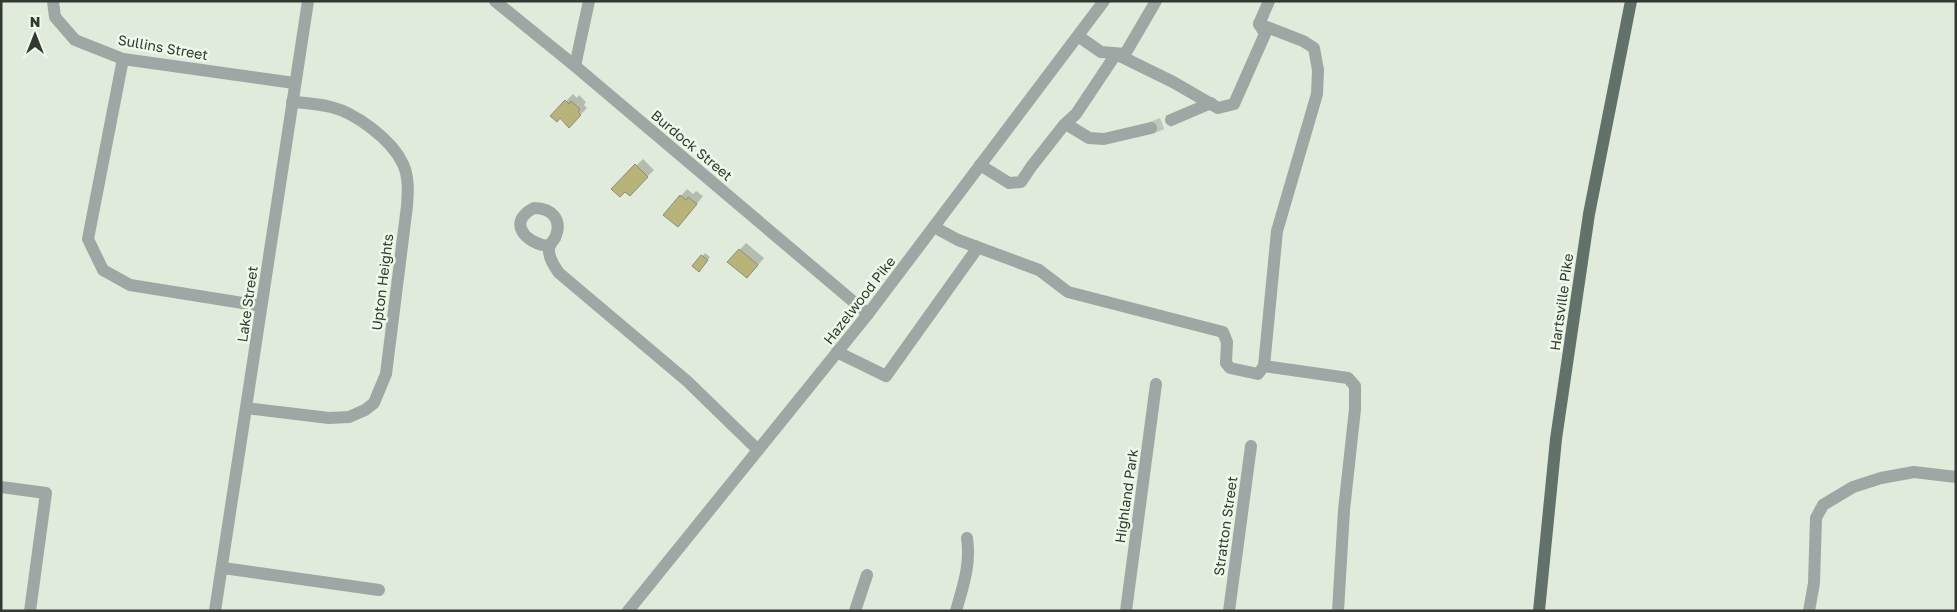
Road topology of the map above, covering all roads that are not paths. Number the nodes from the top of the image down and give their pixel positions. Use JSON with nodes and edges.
{"nodes":[{"id":1,"x":53,"y":1,"type":"edge"},
{"id":2,"x":308,"y":1,"type":"edge"},
{"id":3,"x":495,"y":1,"type":"edge"},
{"id":4,"x":589,"y":1,"type":"edge"},
{"id":5,"x":1104,"y":1,"type":"edge"},
{"id":6,"x":1156,"y":1,"type":"edge"},
{"id":7,"x":1269,"y":1,"type":"edge"},
{"id":8,"x":1631,"y":1,"type":"edge"},
{"id":9,"x":1259,"y":24,"type":"junction"},
{"id":10,"x":1078,"y":36,"type":"junction"},
{"id":11,"x":1116,"y":54,"type":"junction"},
{"id":12,"x":123,"y":59,"type":"junction"},
{"id":13,"x":575,"y":66,"type":"junction"},
{"id":14,"x":294,"y":82,"type":"junction"},
{"id":15,"x":292,"y":102,"type":"junction"},
{"id":16,"x":1211,"y":103,"type":"junction"},
{"id":17,"x":1171,"y":120,"type":"tunnel mouth"},
{"id":18,"x":1066,"y":124,"type":"junction"},
{"id":19,"x":1150,"y":128,"type":"tunnel mouth"},
{"id":20,"x":980,"y":165,"type":"junction"},
{"id":21,"x":934,"y":227,"type":"junction"},
{"id":22,"x":549,"y":246,"type":"dead end"},
{"id":23,"x":975,"y":246,"type":"junction"},
{"id":24,"x":261,"y":306,"type":"junction"},
{"id":25,"x":868,"y":314,"type":"junction"},
{"id":26,"x":837,"y":352,"type":"junction"},
{"id":27,"x":1264,"y":366,"type":"junction"},
{"id":28,"x":1156,"y":384,"type":"dead end"},
{"id":29,"x":246,"y":408,"type":"junction"},
{"id":30,"x":1251,"y":446,"type":"dead end"},
{"id":31,"x":758,"y":450,"type":"junction"},
{"id":32,"x":1956,"y":477,"type":"edge"},
{"id":33,"x":1,"y":488,"type":"edge"},
{"id":34,"x":967,"y":538,"type":"dead end"},
{"id":35,"x":223,"y":568,"type":"junction"},
{"id":36,"x":867,"y":575,"type":"dead end"},
{"id":37,"x":379,"y":590,"type":"dead end"},
{"id":38,"x":30,"y":611,"type":"edge"},
{"id":39,"x":215,"y":611,"type":"edge"},
{"id":40,"x":628,"y":611,"type":"edge"},
{"id":41,"x":856,"y":611,"type":"edge"},
{"id":42,"x":956,"y":611,"type":"edge"},
{"id":43,"x":1126,"y":611,"type":"edge"},
{"id":44,"x":1229,"y":611,"type":"edge"},
{"id":45,"x":1338,"y":611,"type":"edge"},
{"id":46,"x":1539,"y":611,"type":"edge"},
{"id":47,"x":1810,"y":611,"type":"edge"}],
"edges":[{"from":1,"to":12,"type":"street","name":"Sullins Street"},
{"from":2,"to":14,"type":"street","name":"Lake Street"},
{"from":3,"to":13,"type":"street","name":"Burdock Street"},
{"from":4,"to":13,"type":"street"},
{"from":5,"to":10,"type":"street","name":"Hazelwood Pike"},
{"from":6,"to":11,"type":"street"},
{"from":7,"to":9,"type":"street"},
{"from":8,"to":46,"type":"main road","name":"Hartsville Pike"},
{"from":9,"to":16,"type":"street"},
{"from":9,"to":27,"type":"street"},
{"from":10,"to":11,"type":"street"},
{"from":10,"to":20,"type":"street","name":"Hazelwood Pike"},
{"from":11,"to":16,"type":"street"},
{"from":11,"to":18,"type":"street"},
{"from":12,"to":14,"type":"street","name":"Sullins Street"},
{"from":12,"to":24,"type":"street"},
{"from":13,"to":25,"type":"street","name":"Burdock Street"},
{"from":14,"to":15,"type":"street","name":"Lake Street"},
{"from":15,"to":24,"type":"street","name":"Lake Street"},
{"from":15,"to":29,"type":"street","name":"Upton Heights"},
{"from":16,"to":17,"type":"street"},
{"from":18,"to":19,"type":"street"},
{"from":18,"to":20,"type":"street"},
{"from":20,"to":21,"type":"street","name":"Hazelwood Pike"},
{"from":21,"to":23,"type":"street"},
{"from":21,"to":25,"type":"street","name":"Hazelwood Pike"},
{"from":22,"to":31,"type":"street"},
{"from":23,"to":26,"type":"street"},
{"from":23,"to":27,"type":"street"},
{"from":24,"to":29,"type":"street","name":"Lake Street"},
{"from":25,"to":26,"type":"street","name":"Hazelwood Pike"},
{"from":26,"to":31,"type":"street","name":"Hazelwood Pike"},
{"from":27,"to":45,"type":"street"},
{"from":28,"to":43,"type":"street","name":"Highland Park"},
{"from":29,"to":35,"type":"street","name":"Lake Street"},
{"from":30,"to":44,"type":"street","name":"Stratton Street"},
{"from":31,"to":40,"type":"street","name":"Hazelwood Pike"},
{"from":32,"to":47,"type":"street"},
{"from":33,"to":38,"type":"street"},
{"from":34,"to":42,"type":"street"},
{"from":35,"to":37,"type":"street"},
{"from":35,"to":39,"type":"street","name":"Lake Street"},
{"from":36,"to":41,"type":"street"}]}
